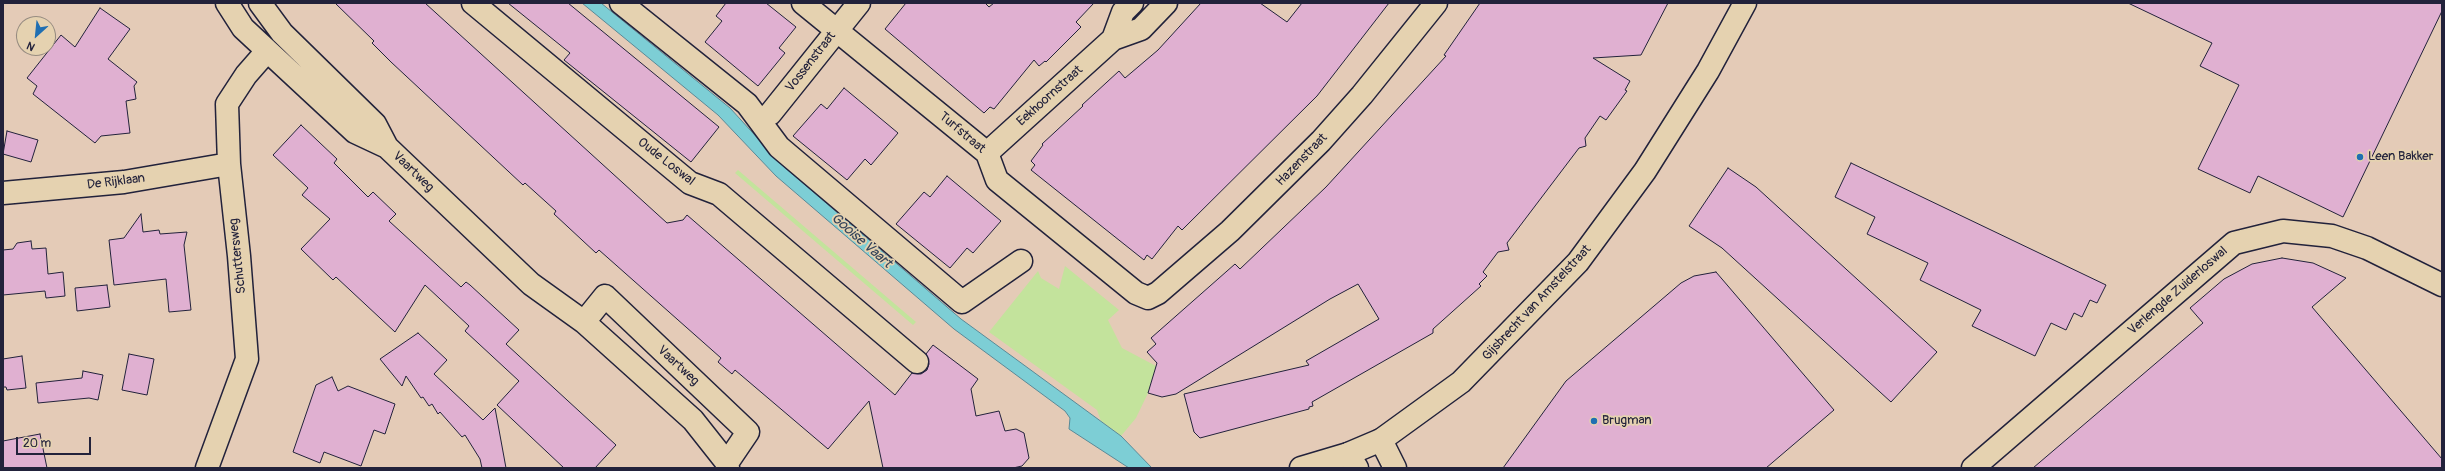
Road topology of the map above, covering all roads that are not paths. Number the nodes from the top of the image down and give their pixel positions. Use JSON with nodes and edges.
{"nodes":[{"id":1,"x":227,"y":3,"type":"edge"},
{"id":2,"x":260,"y":3,"type":"edge"},
{"id":3,"x":473,"y":3,"type":"edge"},
{"id":4,"x":621,"y":3,"type":"edge"},
{"id":5,"x":803,"y":3,"type":"edge"},
{"id":6,"x":859,"y":3,"type":"edge"},
{"id":7,"x":1132,"y":3,"type":"edge"},
{"id":8,"x":1166,"y":3,"type":"edge"},
{"id":9,"x":1436,"y":3,"type":"edge"},
{"id":10,"x":1745,"y":3,"type":"edge"},
{"id":11,"x":836,"y":30,"type":"junction"},
{"id":12,"x":1113,"y":39,"type":"junction"},
{"id":13,"x":267,"y":51,"type":"junction"},
{"id":14,"x":761,"y":119,"type":"junction"},
{"id":15,"x":386,"y":147,"type":"junction"},
{"id":16,"x":987,"y":153,"type":"junction"},
{"id":17,"x":229,"y":164,"type":"junction"},
{"id":18,"x":3,"y":193,"type":"edge"},
{"id":19,"x":1021,"y":261,"type":"dead end"},
{"id":20,"x":2442,"y":285,"type":"edge"},
{"id":21,"x":1148,"y":298,"type":"joint"},
{"id":22,"x":584,"y":322,"type":"junction"},
{"id":23,"x":917,"y":362,"type":"dead end"},
{"id":24,"x":1381,"y":440,"type":"junction"},
{"id":25,"x":1353,"y":461,"type":"edge"},
{"id":26,"x":728,"y":465,"type":"edge"},
{"id":27,"x":207,"y":468,"type":"edge"},
{"id":28,"x":1301,"y":468,"type":"edge"},
{"id":29,"x":1395,"y":468,"type":"edge"},
{"id":30,"x":1973,"y":468,"type":"edge"}],
"edges":[{"from":1,"to":13,"type":"street","name":"Vaartweg"},
{"from":2,"to":15,"type":"street","name":"Vaartweg"},
{"from":3,"to":23,"type":"street","name":"Oude Loswal"},
{"from":4,"to":14,"type":"street"},
{"from":5,"to":11,"type":"street","name":"Turfstraat"},
{"from":6,"to":11,"type":"street","name":"Vossenstraat"},
{"from":7,"to":12,"type":"street","name":"Eekhoornstraat"},
{"from":8,"to":12,"type":"street","name":"Eekhoornstraat"},
{"from":9,"to":21,"type":"street","name":"Hazenstraat"},
{"from":10,"to":24,"type":"street","name":"Gijsbrecht van Amstelstraat"},
{"from":11,"to":14,"type":"street","name":"Vossenstraat"},
{"from":11,"to":16,"type":"street","name":"Turfstraat"},
{"from":12,"to":16,"type":"street","name":"Eekhoornstraat"},
{"from":13,"to":15,"type":"street","name":"Vaartweg"},
{"from":13,"to":17,"type":"street","name":"Schuttersweg"},
{"from":14,"to":19,"type":"street"},
{"from":15,"to":22,"type":"street","name":"Vaartweg"},
{"from":16,"to":21,"type":"street","name":"Turfstraat"},
{"from":17,"to":18,"type":"street","name":"De Rijklaan"},
{"from":17,"to":27,"type":"street","name":"Schuttersweg"},
{"from":20,"to":30,"type":"street","name":"Verlengde Zuiderloswal"},
{"from":22,"to":26,"type":"street","name":"Vaartweg"},
{"from":22,"to":26,"type":"street","name":"Vaartweg"},
{"from":24,"to":25,"type":"street","name":"Gijsbrecht van Amstelstraat"},
{"from":24,"to":29,"type":"street"},
{"from":25,"to":28,"type":"street","name":"Gijsbrecht van Amstelstraat"}]}
